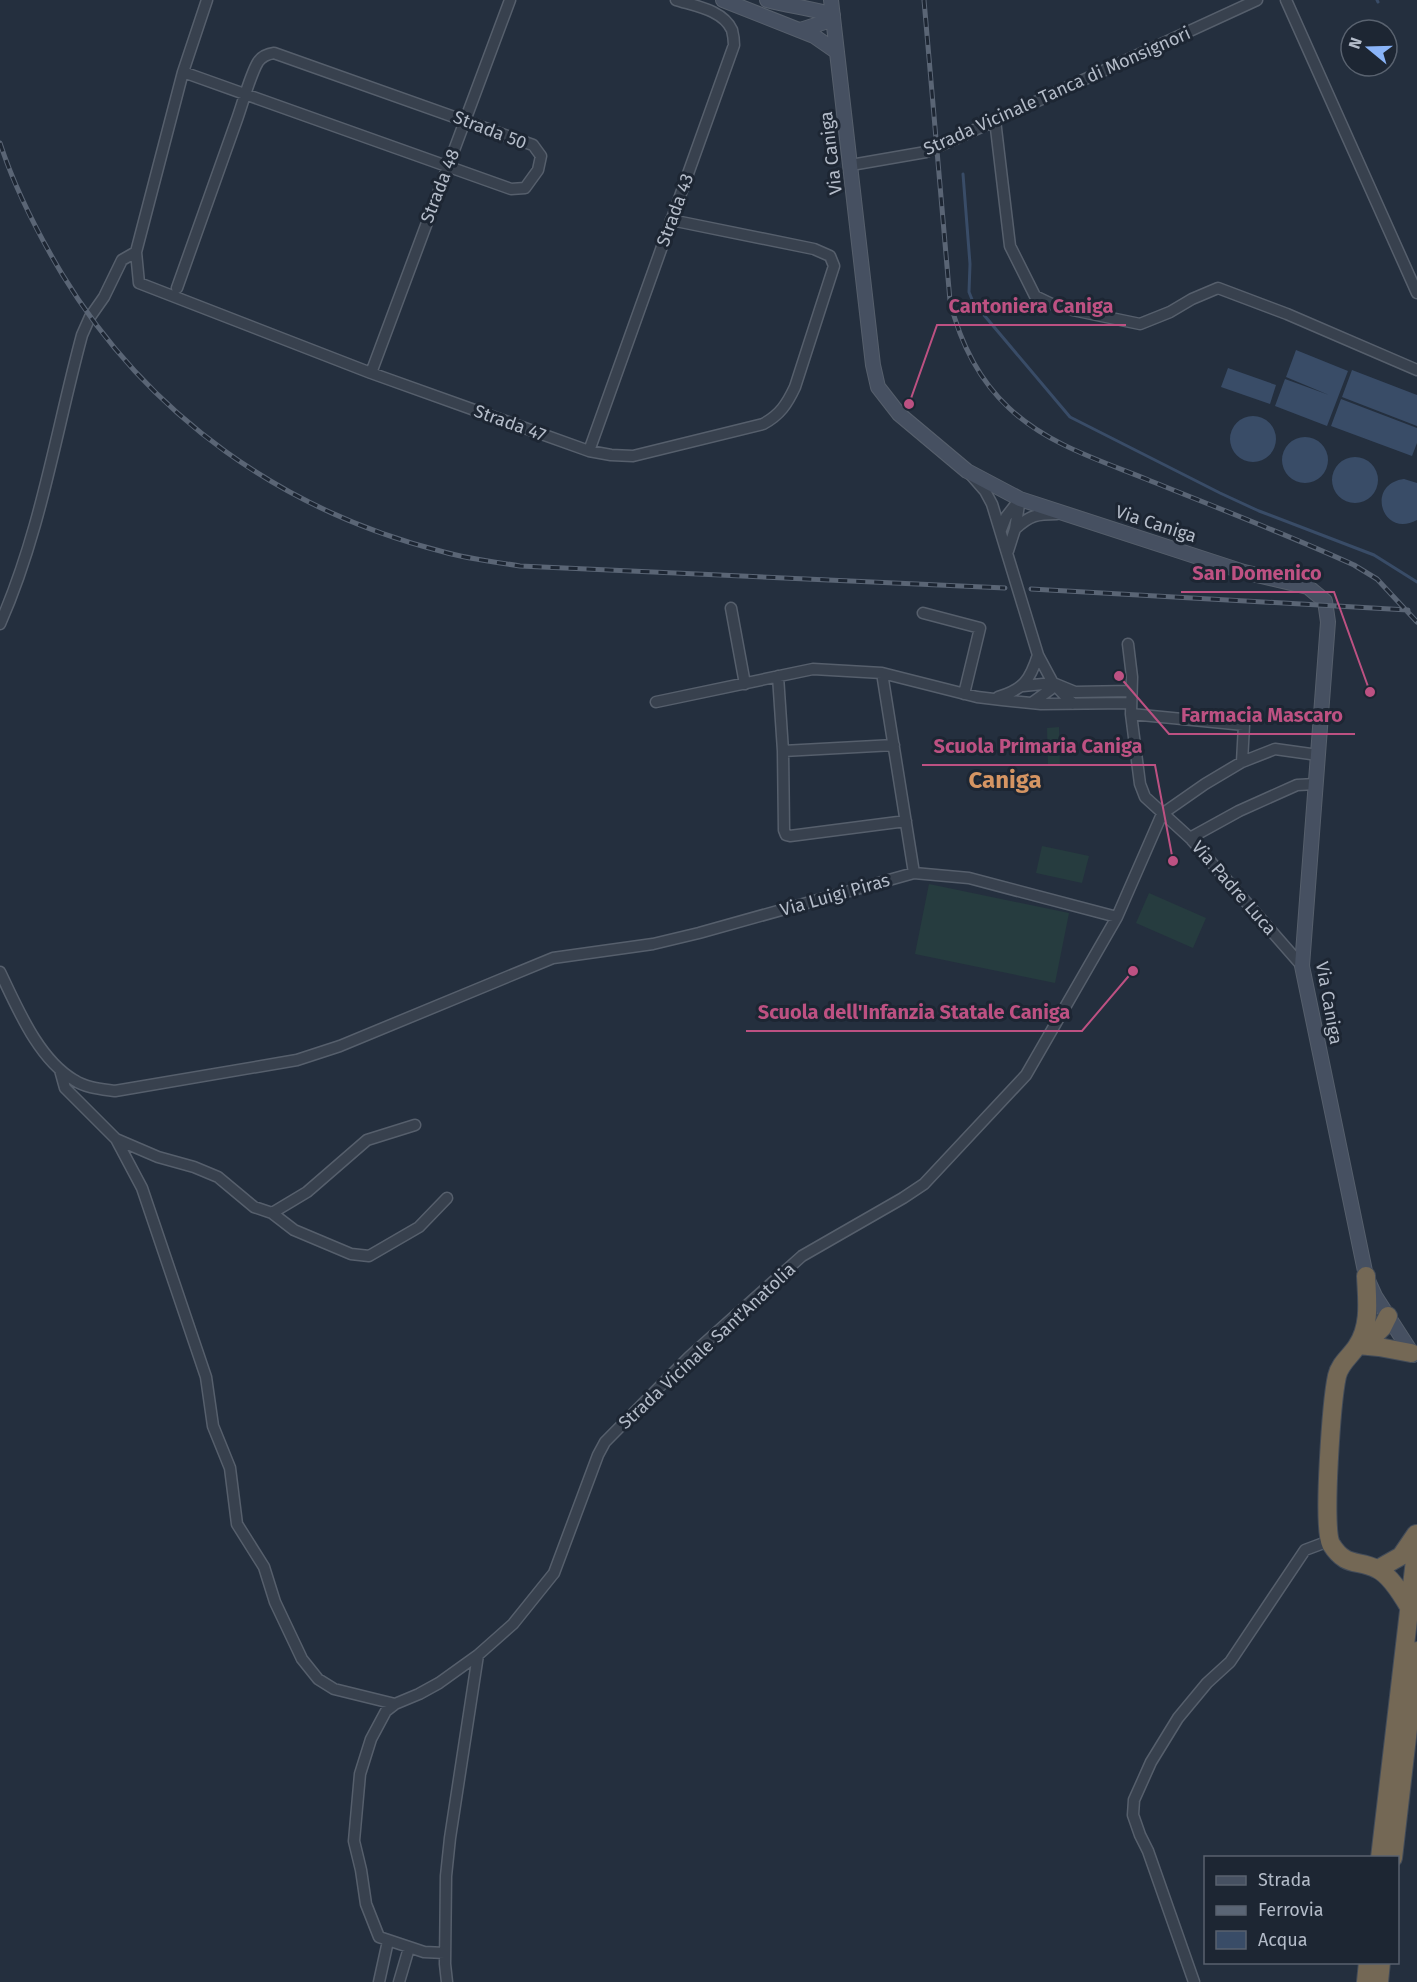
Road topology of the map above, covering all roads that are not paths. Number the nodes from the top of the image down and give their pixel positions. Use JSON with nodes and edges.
{"nodes":[{"id":1,"x":207,"y":0,"type":"edge"},
{"id":2,"x":510,"y":0,"type":"edge"},
{"id":3,"x":676,"y":0,"type":"edge"},
{"id":4,"x":723,"y":0,"type":"edge"},
{"id":5,"x":767,"y":0,"type":"edge"},
{"id":6,"x":806,"y":0,"type":"edge"},
{"id":7,"x":831,"y":0,"type":"edge"},
{"id":8,"x":1257,"y":0,"type":"edge"},
{"id":9,"x":1286,"y":0,"type":"edge"},
{"id":10,"x":794,"y":7,"type":"junction"},
{"id":11,"x":833,"y":15,"type":"junction"},
{"id":12,"x":800,"y":30,"type":"junction"},
{"id":13,"x":837,"y":52,"type":"junction"},
{"id":14,"x":183,"y":72,"type":"junction"},
{"id":15,"x":246,"y":94,"type":"junction"},
{"id":16,"x":465,"y":120,"type":"junction"},
{"id":17,"x":995,"y":120,"type":"junction"},
{"id":18,"x":851,"y":165,"type":"junction"},
{"id":19,"x":447,"y":166,"type":"junction"},
{"id":20,"x":671,"y":220,"type":"junction"},
{"id":21,"x":136,"y":252,"type":"junction"},
{"id":22,"x":177,"y":288,"type":"dead end"},
{"id":23,"x":1417,"y":293,"type":"edge"},
{"id":24,"x":1417,"y":370,"type":"edge"},
{"id":25,"x":371,"y":373,"type":"junction"},
{"id":26,"x":589,"y":451,"type":"junction"},
{"id":27,"x":967,"y":471,"type":"junction"},
{"id":28,"x":1020,"y":499,"type":"junction"},
{"id":29,"x":1069,"y":514,"type":"junction"},
{"id":30,"x":1001,"y":530,"type":"junction"},
{"id":31,"x":1015,"y":530,"type":"junction"},
{"id":32,"x":1008,"y":552,"type":"junction"},
{"id":33,"x":731,"y":608,"type":"dead end"},
{"id":34,"x":923,"y":613,"type":"dead end"},
{"id":35,"x":0,"y":624,"type":"edge"},
{"id":36,"x":1128,"y":644,"type":"dead end"},
{"id":37,"x":1038,"y":655,"type":"junction"},
{"id":38,"x":882,"y":673,"type":"junction"},
{"id":39,"x":778,"y":676,"type":"junction"},
{"id":40,"x":1053,"y":682,"type":"junction"},
{"id":41,"x":745,"y":684,"type":"junction"},
{"id":42,"x":1023,"y":686,"type":"junction"},
{"id":43,"x":1131,"y":691,"type":"junction"},
{"id":44,"x":964,"y":694,"type":"junction"},
{"id":45,"x":992,"y":699,"type":"junction"},
{"id":46,"x":656,"y":702,"type":"dead end"},
{"id":47,"x":1033,"y":702,"type":"junction"},
{"id":48,"x":1073,"y":704,"type":"junction"},
{"id":49,"x":1130,"y":709,"type":"junction"},
{"id":50,"x":894,"y":745,"type":"junction"},
{"id":51,"x":783,"y":751,"type":"junction"},
{"id":52,"x":1318,"y":755,"type":"junction"},
{"id":53,"x":1242,"y":762,"type":"junction"},
{"id":54,"x":1316,"y":784,"type":"junction"},
{"id":55,"x":1162,"y":814,"type":"junction"},
{"id":56,"x":906,"y":821,"type":"junction"},
{"id":57,"x":1190,"y":838,"type":"junction"},
{"id":58,"x":914,"y":873,"type":"junction"},
{"id":59,"x":1117,"y":917,"type":"junction"},
{"id":60,"x":1302,"y":966,"type":"junction"},
{"id":61,"x":0,"y":972,"type":"edge"},
{"id":62,"x":60,"y":1070,"type":"junction"},
{"id":63,"x":415,"y":1125,"type":"dead end"},
{"id":64,"x":116,"y":1139,"type":"junction"},
{"id":65,"x":447,"y":1198,"type":"dead end"},
{"id":66,"x":272,"y":1213,"type":"junction"},
{"id":67,"x":1366,"y":1275,"type":"junction"},
{"id":68,"x":1388,"y":1316,"type":"junction"},
{"id":69,"x":1362,"y":1341,"type":"junction"},
{"id":70,"x":1412,"y":1354,"type":"joint"},
{"id":71,"x":1417,"y":1533,"type":"edge"},
{"id":72,"x":1329,"y":1541,"type":"junction"},
{"id":73,"x":1417,"y":1543,"type":"edge"},
{"id":74,"x":1378,"y":1569,"type":"junction"},
{"id":75,"x":1409,"y":1607,"type":"junction"},
{"id":76,"x":1417,"y":1651,"type":"edge"},
{"id":77,"x":478,"y":1655,"type":"junction"},
{"id":78,"x":395,"y":1704,"type":"junction"},
{"id":79,"x":1380,"y":1856,"type":"edge"},
{"id":80,"x":1393,"y":1856,"type":"edge"},
{"id":81,"x":388,"y":1941,"type":"junction"},
{"id":82,"x":409,"y":1948,"type":"junction"},
{"id":83,"x":445,"y":1953,"type":"junction"},
{"id":84,"x":1368,"y":1964,"type":"edge"},
{"id":85,"x":1381,"y":1964,"type":"edge"},
{"id":86,"x":379,"y":1982,"type":"edge"},
{"id":87,"x":399,"y":1982,"type":"edge"},
{"id":88,"x":447,"y":1982,"type":"edge"},
{"id":89,"x":1194,"y":1982,"type":"edge"},
{"id":90,"x":1366,"y":1982,"type":"edge"},
{"id":91,"x":1379,"y":1982,"type":"edge"}],
"edges":[{"from":1,"to":14,"type":"street"},
{"from":2,"to":16,"type":"street","name":"Strada 48"},
{"from":3,"to":20,"type":"street","name":"Strada 43"},
{"from":4,"to":12,"type":"street"},
{"from":5,"to":10,"type":"street"},
{"from":6,"to":10,"type":"street"},
{"from":7,"to":11,"type":"street","name":"Via Caniga"},
{"from":8,"to":17,"type":"street","name":"Strada Vicinale Tanca di Monsignori"},
{"from":9,"to":23,"type":"street"},
{"from":10,"to":11,"type":"street"},
{"from":11,"to":12,"type":"street"},
{"from":11,"to":13,"type":"street","name":"Via Caniga"},
{"from":12,"to":13,"type":"street"},
{"from":13,"to":18,"type":"street","name":"Via Caniga"},
{"from":14,"to":15,"type":"street","name":"Strada 50"},
{"from":14,"to":21,"type":"street","name":"Strada 47"},
{"from":15,"to":16,"type":"street","name":"Strada 50"},
{"from":15,"to":19,"type":"street","name":"Strada 50"},
{"from":15,"to":22,"type":"street","name":"Strada 50"},
{"from":16,"to":19,"type":"street","name":"Strada 48"},
{"from":16,"to":19,"type":"street","name":"Strada 50"},
{"from":17,"to":18,"type":"street","name":"Strada Vicinale Tanca di Monsignori","bridge":true},
{"from":17,"to":24,"type":"street"},
{"from":18,"to":27,"type":"street","name":"Via Caniga"},
{"from":19,"to":25,"type":"street","name":"Strada 48"},
{"from":20,"to":26,"type":"street","name":"Strada 43"},
{"from":20,"to":26,"type":"street","name":"Strada 47"},
{"from":21,"to":25,"type":"street","name":"Strada 47"},
{"from":21,"to":35,"type":"street"},
{"from":25,"to":26,"type":"street","name":"Strada 47"},
{"from":27,"to":28,"type":"street","name":"Via Caniga"},
{"from":27,"to":30,"type":"street"},
{"from":28,"to":29,"type":"street","name":"Via Caniga"},
{"from":28,"to":30,"type":"street"},
{"from":28,"to":31,"type":"street"},
{"from":29,"to":31,"type":"street"},
{"from":29,"to":52,"type":"street","name":"Via Caniga"},
{"from":30,"to":32,"type":"street"},
{"from":31,"to":32,"type":"street"},
{"from":32,"to":37,"type":"street"},
{"from":33,"to":41,"type":"street"},
{"from":34,"to":44,"type":"street"},
{"from":36,"to":43,"type":"street","name":"Via Padre Luca"},
{"from":37,"to":40,"type":"street"},
{"from":37,"to":42,"type":"street"},
{"from":38,"to":39,"type":"street"},
{"from":38,"to":44,"type":"street"},
{"from":38,"to":50,"type":"street"},
{"from":39,"to":41,"type":"street"},
{"from":39,"to":51,"type":"street"},
{"from":40,"to":42,"type":"street"},
{"from":40,"to":43,"type":"street"},
{"from":40,"to":47,"type":"street"},
{"from":40,"to":48,"type":"street"},
{"from":41,"to":46,"type":"street"},
{"from":42,"to":45,"type":"street"},
{"from":43,"to":49,"type":"street","name":"Via Padre Luca"},
{"from":44,"to":45,"type":"street"},
{"from":45,"to":47,"type":"street"},
{"from":47,"to":48,"type":"street"},
{"from":48,"to":49,"type":"street"},
{"from":49,"to":53,"type":"street"},
{"from":49,"to":55,"type":"street","name":"Via Padre Luca"},
{"from":50,"to":51,"type":"street"},
{"from":50,"to":56,"type":"street"},
{"from":51,"to":56,"type":"street"},
{"from":52,"to":53,"type":"street"},
{"from":52,"to":54,"type":"street","name":"Via Caniga"},
{"from":53,"to":55,"type":"street"},
{"from":54,"to":57,"type":"street"},
{"from":54,"to":60,"type":"street","name":"Via Caniga"},
{"from":55,"to":57,"type":"street","name":"Via Padre Luca"},
{"from":55,"to":59,"type":"street","name":"Strada Vicinale Sant'Anatolia"},
{"from":56,"to":58,"type":"street"},
{"from":57,"to":60,"type":"street","name":"Via Padre Luca"},
{"from":58,"to":59,"type":"street","name":"Via Luigi Piras"},
{"from":58,"to":62,"type":"street","name":"Via Luigi Piras"},
{"from":59,"to":77,"type":"street","name":"Strada Vicinale Sant'Anatolia"},
{"from":60,"to":67,"type":"street","name":"Via Caniga"},
{"from":61,"to":62,"type":"street"},
{"from":62,"to":64,"type":"street"},
{"from":63,"to":66,"type":"street"},
{"from":64,"to":66,"type":"street"},
{"from":64,"to":78,"type":"street"},
{"from":65,"to":66,"type":"street"},
{"from":67,"to":68,"type":"street","name":"Via Caniga"},
{"from":67,"to":69,"type":"highway"},
{"from":68,"to":69,"type":"highway"},
{"from":68,"to":70,"type":"street","name":"Via Caniga"},
{"from":69,"to":70,"type":"highway"},
{"from":69,"to":72,"type":"highway"},
{"from":71,"to":74,"type":"highway"},
{"from":72,"to":74,"type":"highway"},
{"from":72,"to":89,"type":"street"},
{"from":73,"to":75,"type":"highway"},
{"from":74,"to":75,"type":"highway"},
{"from":75,"to":79,"type":"highway"},
{"from":76,"to":80,"type":"highway"},
{"from":77,"to":78,"type":"street","name":"Strada Vicinale Sant'Anatolia"},
{"from":77,"to":83,"type":"street"},
{"from":78,"to":81,"type":"street","name":"Strada Vicinale Sant'Anatolia"},
{"from":81,"to":82,"type":"street"},
{"from":81,"to":86,"type":"street"},
{"from":82,"to":83,"type":"street"},
{"from":82,"to":87,"type":"street"},
{"from":83,"to":88,"type":"street"},
{"from":84,"to":90,"type":"highway"},
{"from":85,"to":91,"type":"highway"}]}
